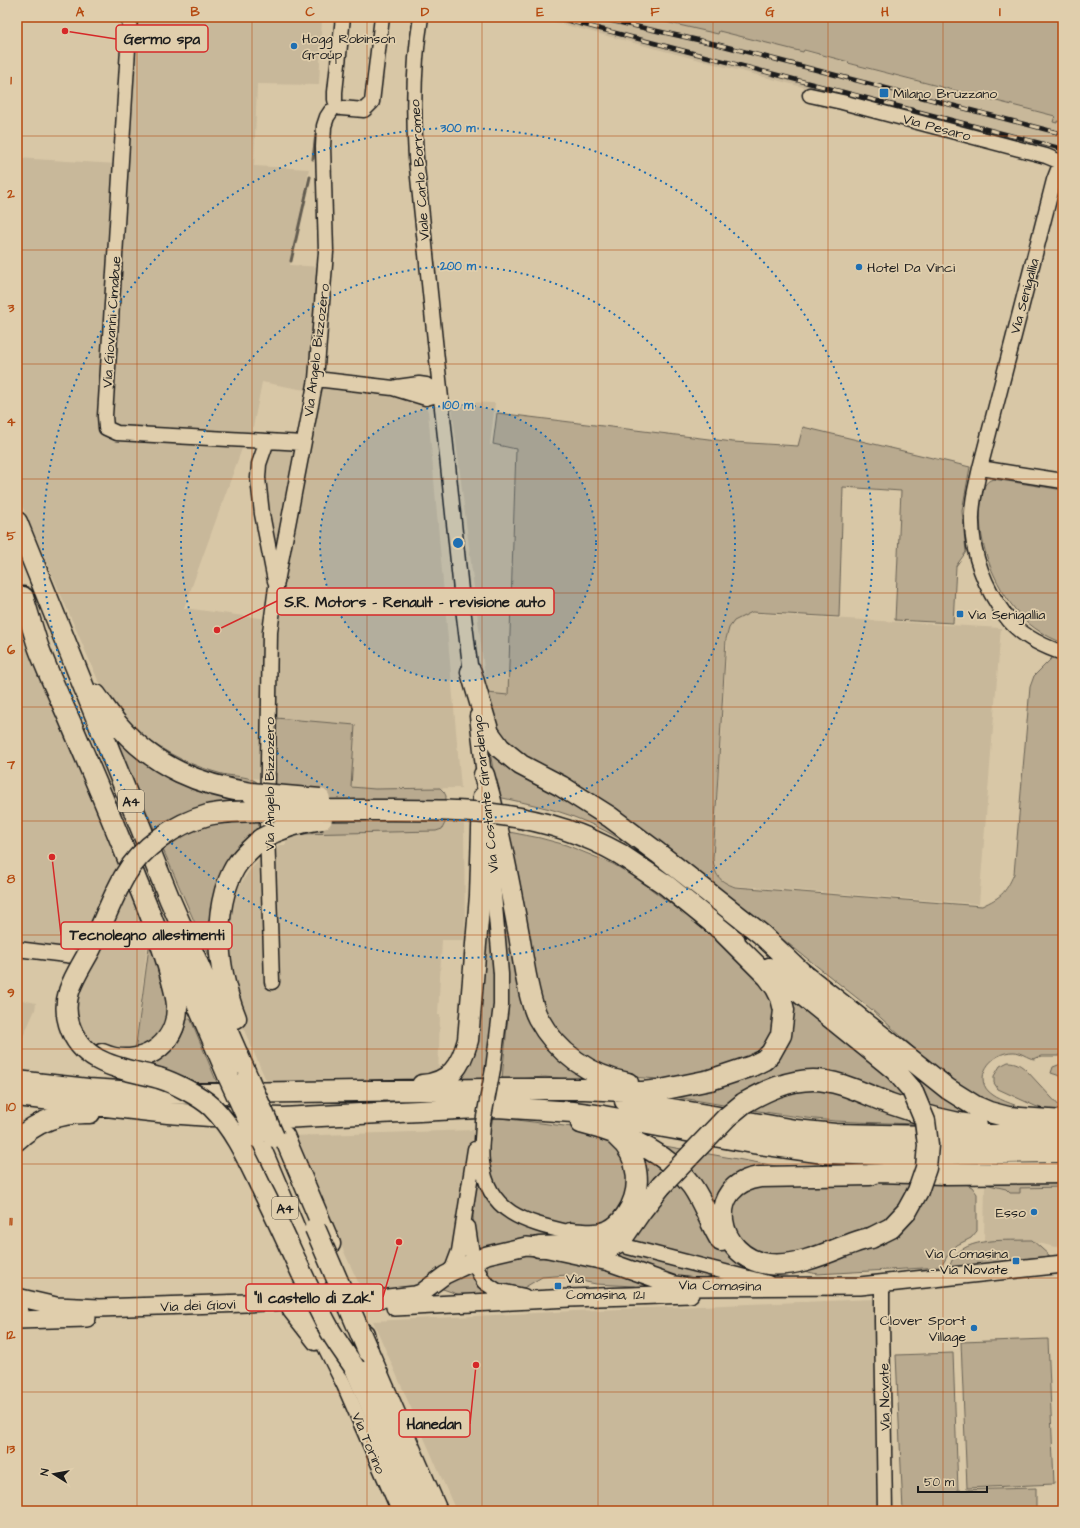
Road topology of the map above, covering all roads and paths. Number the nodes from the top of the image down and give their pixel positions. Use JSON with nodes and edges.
{"nodes":[{"id":1,"x":130,"y":17,"type":"edge"},
{"id":2,"x":344,"y":17,"type":"edge"},
{"id":3,"x":382,"y":17,"type":"edge"},
{"id":4,"x":421,"y":17,"type":"edge"},
{"id":5,"x":810,"y":96,"type":"dead end"},
{"id":6,"x":336,"y":106,"type":"junction"},
{"id":7,"x":1062,"y":162,"type":"edge"},
{"id":8,"x":316,"y":378,"type":"junction"},
{"id":9,"x":440,"y":394,"type":"junction"},
{"id":10,"x":267,"y":441,"type":"junction"},
{"id":11,"x":303,"y":443,"type":"junction"},
{"id":12,"x":980,"y":468,"type":"junction"},
{"id":13,"x":1063,"y":481,"type":"edge"},
{"id":14,"x":17,"y":522,"type":"edge"},
{"id":15,"x":276,"y":587,"type":"junction"},
{"id":16,"x":20,"y":589,"type":"edge"},
{"id":17,"x":1063,"y":653,"type":"edge"},
{"id":18,"x":75,"y":663,"type":"junction"},
{"id":19,"x":471,"y":672,"type":"junction"},
{"id":20,"x":484,"y":775,"type":"junction"},
{"id":21,"x":399,"y":810,"type":"junction"},
{"id":22,"x":620,"y":854,"type":"junction"},
{"id":23,"x":724,"y":933,"type":"junction"},
{"id":24,"x":17,"y":949,"type":"edge"},
{"id":25,"x":82,"y":953,"type":"junction"},
{"id":26,"x":801,"y":972,"type":"junction"},
{"id":27,"x":272,"y":982,"type":"dead end"},
{"id":28,"x":246,"y":1078,"type":"junction"},
{"id":29,"x":17,"y":1080,"type":"edge"},
{"id":30,"x":676,"y":1086,"type":"junction"},
{"id":31,"x":529,"y":1089,"type":"junction"},
{"id":32,"x":379,"y":1092,"type":"junction"},
{"id":33,"x":17,"y":1096,"type":"edge"},
{"id":34,"x":515,"y":1108,"type":"junction"},
{"id":35,"x":168,"y":1113,"type":"junction"},
{"id":36,"x":483,"y":1122,"type":"junction"},
{"id":37,"x":1059,"y":1129,"type":"edge"},
{"id":38,"x":612,"y":1133,"type":"junction"},
{"id":39,"x":271,"y":1137,"type":"junction"},
{"id":40,"x":17,"y":1140,"type":"edge"},
{"id":41,"x":1063,"y":1152,"type":"edge"},
{"id":42,"x":1063,"y":1159,"type":"edge"},
{"id":43,"x":1063,"y":1173,"type":"edge"},
{"id":44,"x":977,"y":1174,"type":"junction"},
{"id":45,"x":468,"y":1193,"type":"junction"},
{"id":46,"x":571,"y":1232,"type":"junction"},
{"id":47,"x":871,"y":1238,"type":"junction"},
{"id":48,"x":600,"y":1240,"type":"dead end"},
{"id":49,"x":540,"y":1247,"type":"junction"},
{"id":50,"x":628,"y":1247,"type":"dead end"},
{"id":51,"x":476,"y":1261,"type":"junction"},
{"id":52,"x":1063,"y":1264,"type":"edge"},
{"id":53,"x":445,"y":1276,"type":"junction"},
{"id":54,"x":882,"y":1283,"type":"junction"},
{"id":55,"x":780,"y":1286,"type":"junction"},
{"id":56,"x":17,"y":1297,"type":"edge"},
{"id":57,"x":546,"y":1299,"type":"junction"},
{"id":58,"x":447,"y":1305,"type":"joint"},
{"id":59,"x":190,"y":1306,"type":"junction"},
{"id":60,"x":290,"y":1311,"type":"junction"},
{"id":61,"x":307,"y":1311,"type":"junction"},
{"id":62,"x":19,"y":1320,"type":"edge"},
{"id":63,"x":368,"y":1351,"type":"junction"},
{"id":64,"x":347,"y":1372,"type":"junction"},
{"id":65,"x":399,"y":1511,"type":"edge"},
{"id":66,"x":416,"y":1511,"type":"edge"},
{"id":67,"x":437,"y":1511,"type":"edge"},
{"id":68,"x":886,"y":1511,"type":"edge"}],
"edges":[{"from":1,"to":10,"type":"street","name":"Via Giovanni Cimabue"},
{"from":2,"to":6,"type":"street","name":"Via Angelo Bizzozero"},
{"from":3,"to":6,"type":"street"},
{"from":4,"to":9,"type":"street","name":"Viale Carlo Borromeo"},
{"from":5,"to":7,"type":"street","name":"Via Pesaro"},
{"from":6,"to":8,"type":"street","name":"Via Angelo Bizzozero"},
{"from":7,"to":12,"type":"street","name":"Via Senigallia"},
{"from":8,"to":9,"type":"street"},
{"from":8,"to":11,"type":"street","name":"Via Angelo Bizzozero"},
{"from":9,"to":19,"type":"street","name":"Via Costante Girardengo"},
{"from":10,"to":11,"type":"street","name":"Via Giovanni Cimabue"},
{"from":10,"to":15,"type":"street","name":"Via Angelo Bizzozero"},
{"from":11,"to":15,"type":"street","name":"Via Angelo Bizzozero"},
{"from":12,"to":13,"type":"street"},
{"from":12,"to":17,"type":"street","name":"Via Senigallia"},
{"from":14,"to":18,"type":"highway","number":"A4"},
{"from":15,"to":27,"type":"street","name":"Via Angelo Bizzozero"},
{"from":16,"to":25,"type":"highway","bridge":true},
{"from":16,"to":28,"type":"highway","number":"A4"},
{"from":18,"to":21,"type":"highway","bridge":true},
{"from":18,"to":28,"type":"highway","number":"A4"},
{"from":19,"to":20,"type":"street","name":"Via Costante Girardengo"},
{"from":19,"to":26,"type":"highway"},
{"from":20,"to":30,"type":"highway"},
{"from":20,"to":32,"type":"highway"},
{"from":20,"to":36,"type":"street","name":"Via Costante Girardengo","bridge":true},
{"from":21,"to":22,"type":"highway","bridge":true},
{"from":21,"to":25,"type":"highway","bridge":true},
{"from":21,"to":28,"type":"highway","bridge":true},
{"from":22,"to":23,"type":"highway"},
{"from":22,"to":26,"type":"highway"},
{"from":23,"to":30,"type":"highway"},
{"from":23,"to":47,"type":"highway","bridge":true},
{"from":24,"to":25,"type":"street"},
{"from":25,"to":64,"type":"highway","bridge":true},
{"from":26,"to":37,"type":"highway"},
{"from":28,"to":39,"type":"highway","number":"A4","bridge":true},
{"from":29,"to":32,"type":"highway"},
{"from":30,"to":31,"type":"highway"},
{"from":31,"to":32,"type":"highway"},
{"from":31,"to":37,"type":"highway"},
{"from":33,"to":35,"type":"highway"},
{"from":34,"to":35,"type":"highway"},
{"from":34,"to":38,"type":"highway"},
{"from":34,"to":41,"type":"highway"},
{"from":35,"to":40,"type":"highway"},
{"from":36,"to":45,"type":"street","name":"Via Costante Girardengo"},
{"from":36,"to":46,"type":"street"},
{"from":37,"to":49,"type":"highway","bridge":true},
{"from":38,"to":46,"type":"highway"},
{"from":38,"to":47,"type":"highway"},
{"from":39,"to":63,"type":"highway","number":"A4","bridge":true},
{"from":39,"to":63,"type":"highway"},
{"from":39,"to":64,"type":"highway","number":"A4","bridge":true},
{"from":42,"to":44,"type":"highway"},
{"from":43,"to":44,"type":"highway"},
{"from":44,"to":47,"type":"highway"},
{"from":45,"to":51,"type":"street","name":"Via Costante Girardengo"},
{"from":45,"to":53,"type":"street","name":"Via Costante Girardengo"},
{"from":46,"to":48,"type":"street"},
{"from":49,"to":51,"type":"main road","name":"Via Comasina"},
{"from":49,"to":55,"type":"main road","name":"Via Comasina"},
{"from":50,"to":55,"type":"street"},
{"from":51,"to":53,"type":"main road","name":"Via Comasina"},
{"from":51,"to":57,"type":"street","name":"Via Comasina"},
{"from":52,"to":54,"type":"main road","name":"Via Comasina"},
{"from":53,"to":59,"type":"main road","name":"Via dei Giovi"},
{"from":54,"to":55,"type":"main road","name":"Via Comasina"},
{"from":54,"to":68,"type":"street","name":"Via Novate"},
{"from":55,"to":57,"type":"main road","name":"Via Comasina"},
{"from":56,"to":59,"type":"main road","name":"Via dei Giovi"},
{"from":56,"to":62,"type":"street"},
{"from":57,"to":58,"type":"main road","name":"Via Comasina"},
{"from":58,"to":61,"type":"main road","name":"Via dei Giovi"},
{"from":59,"to":61,"type":"street"},
{"from":60,"to":61,"type":"main road","name":"Via dei Giovi"},
{"from":60,"to":62,"type":"main road","name":"Via dei Giovi"},
{"from":60,"to":64,"type":"street","name":"Via Torino"},
{"from":61,"to":64,"type":"street","name":"Via Torino"},
{"from":63,"to":67,"type":"highway","number":"A4"},
{"from":64,"to":65,"type":"street","name":"Via Torino"},
{"from":64,"to":66,"type":"highway","number":"A4"}]}
